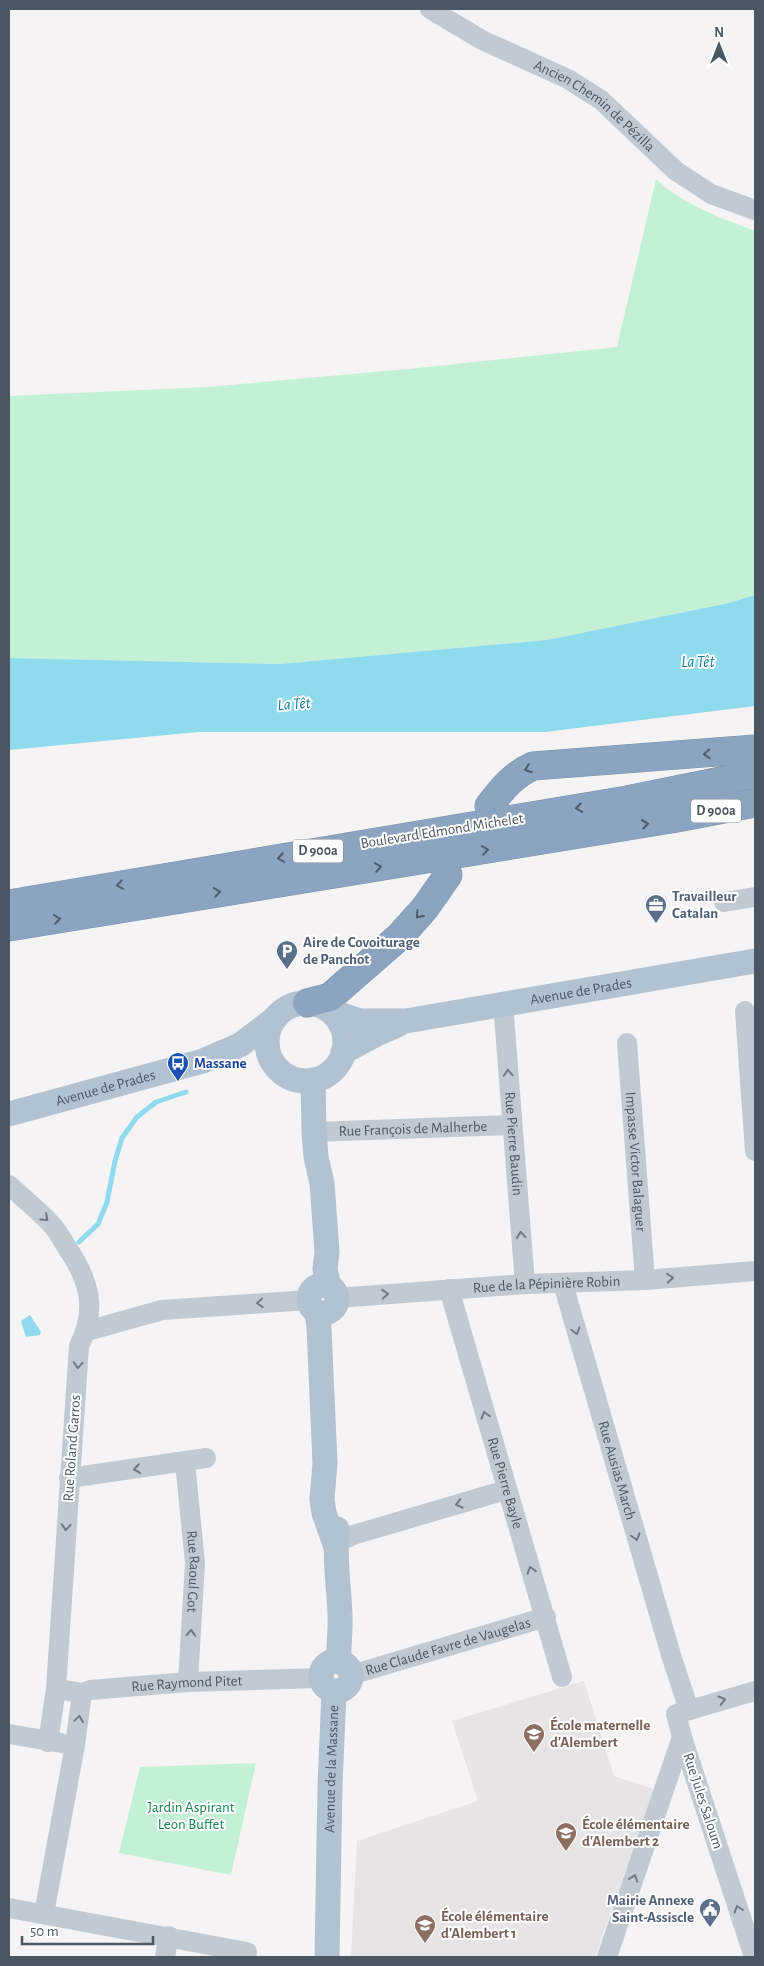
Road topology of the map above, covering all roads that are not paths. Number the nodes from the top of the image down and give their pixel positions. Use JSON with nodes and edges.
{"nodes":[{"id":1,"x":430,"y":9,"type":"edge"},
{"id":2,"x":755,"y":210,"type":"edge"},
{"id":3,"x":755,"y":749,"type":"edge"},
{"id":4,"x":755,"y":774,"type":"edge"},
{"id":5,"x":755,"y":803,"type":"edge"},
{"id":6,"x":489,"y":806,"type":"dead end"},
{"id":7,"x":677,"y":818,"type":"junction"},
{"id":8,"x":755,"y":819,"type":"edge"},
{"id":9,"x":448,"y":875,"type":"dead end"},
{"id":10,"x":755,"y":897,"type":"edge"},
{"id":11,"x":724,"y":902,"type":"dead end"},
{"id":12,"x":9,"y":904,"type":"edge"},
{"id":13,"x":9,"y":927,"type":"edge"},
{"id":14,"x":755,"y":961,"type":"edge"},
{"id":15,"x":503,"y":1003,"type":"junction"},
{"id":16,"x":319,"y":1007,"type":"junction"},
{"id":17,"x":745,"y":1011,"type":"dead end"},
{"id":18,"x":273,"y":1020,"type":"junction"},
{"id":19,"x":406,"y":1021,"type":"junction"},
{"id":20,"x":627,"y":1043,"type":"dead end"},
{"id":21,"x":343,"y":1052,"type":"junction"},
{"id":22,"x":203,"y":1061,"type":"junction"},
{"id":23,"x":272,"y":1062,"type":"junction"},
{"id":24,"x":313,"y":1080,"type":"junction"},
{"id":25,"x":9,"y":1114,"type":"edge"},
{"id":26,"x":512,"y":1125,"type":"junction"},
{"id":27,"x":314,"y":1132,"type":"junction"},
{"id":28,"x":755,"y":1151,"type":"edge"},
{"id":29,"x":9,"y":1185,"type":"edge"},
{"id":30,"x":755,"y":1270,"type":"edge"},
{"id":31,"x":645,"y":1280,"type":"junction"},
{"id":32,"x":525,"y":1284,"type":"junction"},
{"id":33,"x":563,"y":1284,"type":"junction"},
{"id":34,"x":449,"y":1289,"type":"junction"},
{"id":35,"x":323,"y":1299,"type":"junction"},
{"id":36,"x":87,"y":1331,"type":"junction"},
{"id":37,"x":206,"y":1458,"type":"dead end"},
{"id":38,"x":185,"y":1462,"type":"junction"},
{"id":39,"x":69,"y":1478,"type":"junction"},
{"id":40,"x":506,"y":1490,"type":"junction"},
{"id":41,"x":335,"y":1544,"type":"junction"},
{"id":42,"x":546,"y":1617,"type":"junction"},
{"id":43,"x":336,"y":1676,"type":"junction"},
{"id":44,"x":562,"y":1678,"type":"dead end"},
{"id":45,"x":188,"y":1682,"type":"junction"},
{"id":46,"x":56,"y":1689,"type":"junction"},
{"id":47,"x":755,"y":1691,"type":"edge"},
{"id":48,"x":82,"y":1693,"type":"junction"},
{"id":49,"x":689,"y":1710,"type":"junction"},
{"id":50,"x":9,"y":1734,"type":"edge"},
{"id":51,"x":682,"y":1737,"type":"junction"},
{"id":52,"x":48,"y":1742,"type":"junction"},
{"id":53,"x":75,"y":1746,"type":"junction"},
{"id":54,"x":9,"y":1908,"type":"edge"},
{"id":55,"x":44,"y":1914,"type":"junction"},
{"id":56,"x":169,"y":1936,"type":"junction"},
{"id":57,"x":753,"y":1956,"type":"edge"},
{"id":58,"x":165,"y":1957,"type":"edge"},
{"id":59,"x":246,"y":1957,"type":"edge"},
{"id":60,"x":326,"y":1957,"type":"edge"},
{"id":61,"x":607,"y":1957,"type":"edge"}],
"edges":[{"from":1,"to":2,"type":"street","name":"Ancien Chemin de Pézilla"},
{"from":3,"to":6,"type":"highway","one_way":true},
{"from":4,"to":12,"type":"highway","name":"Boulevard Edmond Michelet","number":"D 900a","one_way":true},
{"from":5,"to":7,"type":"highway","name":"Boulevard Edmond Michelet","number":"D 900a"},
{"from":7,"to":8,"type":"highway"},
{"from":13,"to":7,"type":"highway","name":"Boulevard Edmond Michelet","number":"D 900a","one_way":true},
{"from":9,"to":16,"type":"highway","one_way":true},
{"from":10,"to":11,"type":"street"},
{"from":14,"to":15,"type":"main road","name":"Avenue de Prades"},
{"from":15,"to":19,"type":"main road","name":"Avenue de Prades"},
{"from":26,"to":15,"type":"street","name":"Rue Pierre Baudin","one_way":true},
{"from":16,"to":18,"type":"main road"},
{"from":16,"to":19,"type":"main road","name":"Avenue de Prades"},
{"from":16,"to":21,"type":"main road"},
{"from":17,"to":28,"type":"street"},
{"from":18,"to":22,"type":"main road","name":"Avenue de Prades"},
{"from":18,"to":23,"type":"main road"},
{"from":19,"to":21,"type":"main road","name":"Avenue de Prades"},
{"from":20,"to":31,"type":"street","name":"Impasse Victor Balaguer"},
{"from":21,"to":24,"type":"main road"},
{"from":22,"to":23,"type":"main road","name":"Avenue de Prades"},
{"from":22,"to":25,"type":"main road","name":"Avenue de Prades"},
{"from":23,"to":24,"type":"main road"},
{"from":24,"to":27,"type":"main road","name":"Avenue de la Massane"},
{"from":26,"to":27,"type":"street","name":"Rue François de Malherbe"},
{"from":32,"to":26,"type":"street","name":"Rue Pierre Baudin","one_way":true},
{"from":27,"to":35,"type":"main road","name":"Avenue de la Massane"},
{"from":29,"to":36,"type":"street","name":"Rue Roland Garros","one_way":true},
{"from":31,"to":30,"type":"street","name":"Rue de la Pépinière Robin","one_way":true},
{"from":31,"to":33,"type":"street","name":"Rue de la Pépinière Robin"},
{"from":32,"to":33,"type":"street","name":"Rue de la Pépinière Robin"},
{"from":32,"to":34,"type":"street","name":"Rue de la Pépinière Robin"},
{"from":33,"to":49,"type":"street","name":"Rue Ausias March","one_way":true},
{"from":35,"to":34,"type":"street","name":"Rue de la Pépinière Robin","one_way":true},
{"from":40,"to":34,"type":"street","name":"Rue Pierre Bayle","one_way":true},
{"from":35,"to":36,"type":"street","name":"Rue de la Pépinière Robin","one_way":true},
{"from":35,"to":41,"type":"main road","name":"Avenue de la Massane"},
{"from":36,"to":39,"type":"street","name":"Rue Roland Garros","one_way":true},
{"from":37,"to":38,"type":"street"},
{"from":38,"to":39,"type":"street","one_way":true},
{"from":45,"to":38,"type":"street","name":"Rue Raoul Got","one_way":true},
{"from":39,"to":46,"type":"street","name":"Rue Roland Garros","one_way":true},
{"from":40,"to":41,"type":"street","one_way":true},
{"from":42,"to":40,"type":"street","name":"Rue Pierre Bayle","one_way":true},
{"from":41,"to":43,"type":"main road","name":"Avenue de la Massane"},
{"from":42,"to":43,"type":"street","name":"Rue Claude Favre de Vaugelas"},
{"from":42,"to":44,"type":"street","name":"Rue Pierre Bayle"},
{"from":43,"to":45,"type":"street","name":"Rue Raymond Pitet"},
{"from":43,"to":60,"type":"main road","name":"Avenue de la Massane"},
{"from":45,"to":48,"type":"street","name":"Rue Raymond Pitet"},
{"from":46,"to":48,"type":"street","name":"Rue Raymond Pitet"},
{"from":46,"to":52,"type":"street","name":"Rue Roland Garros"},
{"from":49,"to":47,"type":"street","one_way":true},
{"from":53,"to":48,"type":"street","one_way":true},
{"from":49,"to":51,"type":"street","name":"Rue Jules Saloum"},
{"from":50,"to":52,"type":"street"},
{"from":57,"to":51,"type":"street","name":"Rue Jules Saloum","one_way":true},
{"from":61,"to":51,"type":"street","one_way":true},
{"from":52,"to":53,"type":"street"},
{"from":53,"to":55,"type":"street"},
{"from":54,"to":55,"type":"street"},
{"from":55,"to":56,"type":"street"},
{"from":56,"to":58,"type":"street"},
{"from":56,"to":59,"type":"street"}]}
